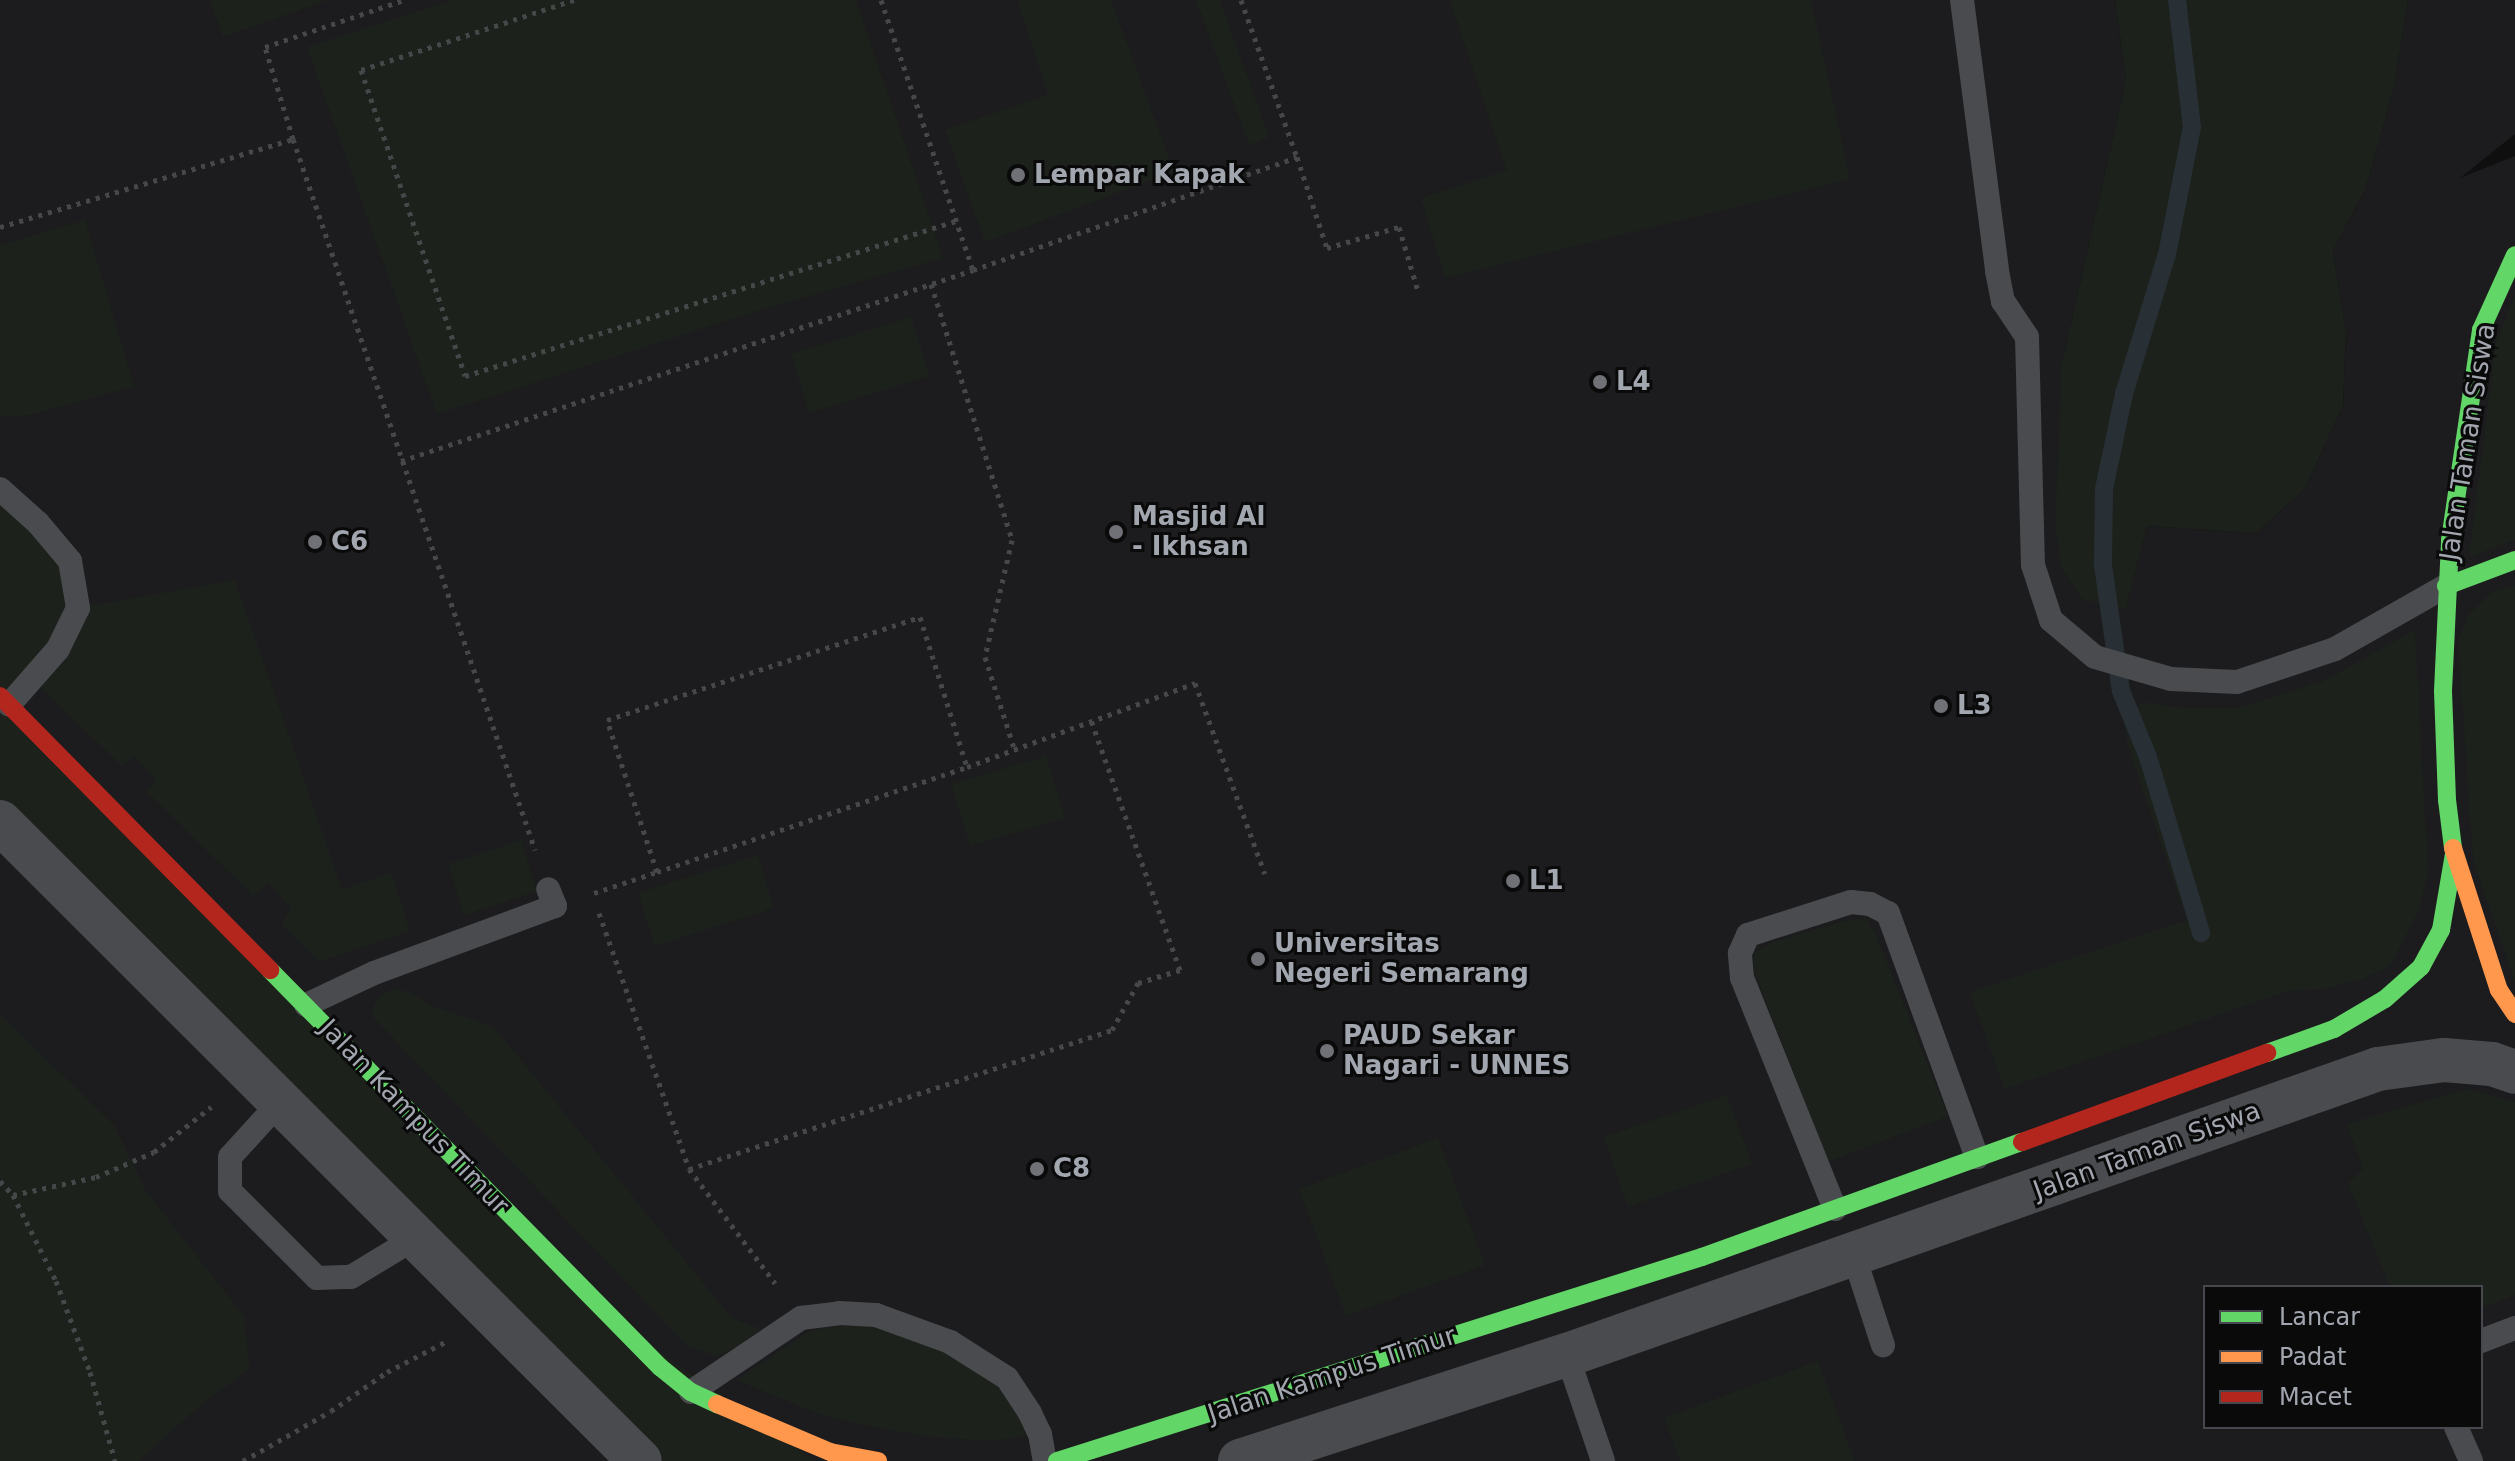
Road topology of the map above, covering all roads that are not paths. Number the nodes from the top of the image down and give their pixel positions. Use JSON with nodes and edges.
{"nodes":[{"id":1,"x":1962,"y":0,"type":"edge"},
{"id":2,"x":2515,"y":255,"type":"edge"},
{"id":3,"x":0,"y":489,"type":"edge"},
{"id":4,"x":2515,"y":560,"type":"edge"},
{"id":5,"x":2446,"y":586,"type":"junction"},
{"id":6,"x":4,"y":700,"type":"edge"},
{"id":7,"x":0,"y":822,"type":"edge"},
{"id":8,"x":2454,"y":854,"type":"junction"},
{"id":9,"x":552,"y":898,"type":"road end"},
{"id":10,"x":306,"y":1005,"type":"junction"},
{"id":11,"x":2515,"y":1014,"type":"edge"},
{"id":12,"x":2515,"y":1072,"type":"edge"},
{"id":13,"x":280,"y":1102,"type":"junction"},
{"id":14,"x":1977,"y":1157,"type":"junction"},
{"id":15,"x":1835,"y":1209,"type":"junction"},
{"id":16,"x":417,"y":1237,"type":"junction"},
{"id":17,"x":1854,"y":1256,"type":"junction"},
{"id":18,"x":1784,"y":1280,"type":"joint"},
{"id":19,"x":2515,"y":1328,"type":"edge"},
{"id":20,"x":2483,"y":1340,"type":"edge"},
{"id":21,"x":1883,"y":1345,"type":"dead end"},
{"id":22,"x":1567,"y":1355,"type":"junction"},
{"id":23,"x":691,"y":1392,"type":"junction"},
{"id":24,"x":2457,"y":1429,"type":"edge"},
{"id":25,"x":854,"y":1459,"type":"edge"},
{"id":26,"x":640,"y":1461,"type":"edge"},
{"id":27,"x":878,"y":1461,"type":"edge"},
{"id":28,"x":1045,"y":1461,"type":"edge"},
{"id":29,"x":1057,"y":1461,"type":"edge"},
{"id":30,"x":1240,"y":1461,"type":"edge"},
{"id":31,"x":1603,"y":1461,"type":"edge"},
{"id":32,"x":2471,"y":1461,"type":"edge"}],
"edges":[{"from":1,"to":5,"type":"lane"},
{"from":2,"to":5,"type":"street","name":"Jalan Taman Siswa"},
{"from":3,"to":6,"type":"lane"},
{"from":4,"to":5,"type":"street","name":"Jalan Taman Siswa"},
{"from":5,"to":8,"type":"street","name":"Jalan Taman Siswa"},
{"from":6,"to":10,"type":"street","name":"Jalan Kampus Timur"},
{"from":7,"to":13,"type":"street"},
{"from":8,"to":11,"type":"street","name":"Jalan Taman Siswa"},
{"from":8,"to":14,"type":"street","name":"Jalan Kampus Timur"},
{"from":9,"to":10,"type":"lane"},
{"from":10,"to":23,"type":"street","name":"Jalan Kampus Timur"},
{"from":12,"to":17,"type":"street","name":"Jalan Taman Siswa"},
{"from":13,"to":16,"type":"street"},
{"from":13,"to":16,"type":"lane"},
{"from":14,"to":15,"type":"street","name":"Jalan Kampus Timur"},
{"from":14,"to":15,"type":"lane"},
{"from":15,"to":17,"type":"street"},
{"from":15,"to":29,"type":"street","name":"Jalan Kampus Timur"},
{"from":16,"to":26,"type":"street"},
{"from":17,"to":18,"type":"street","name":"Jalan Taman Siswa"},
{"from":17,"to":21,"type":"lane"},
{"from":18,"to":22,"type":"street","name":"Jalan Kampus Timur"},
{"from":19,"to":20,"type":"lane"},
{"from":22,"to":30,"type":"street","name":"Jalan Kampus Timur"},
{"from":22,"to":31,"type":"lane"},
{"from":23,"to":25,"type":"street","name":"Jalan Kampus Timur"},
{"from":23,"to":28,"type":"lane"},
{"from":24,"to":32,"type":"lane"},
{"from":25,"to":27,"type":"street","name":"Jalan Kampus Timur"}]}
